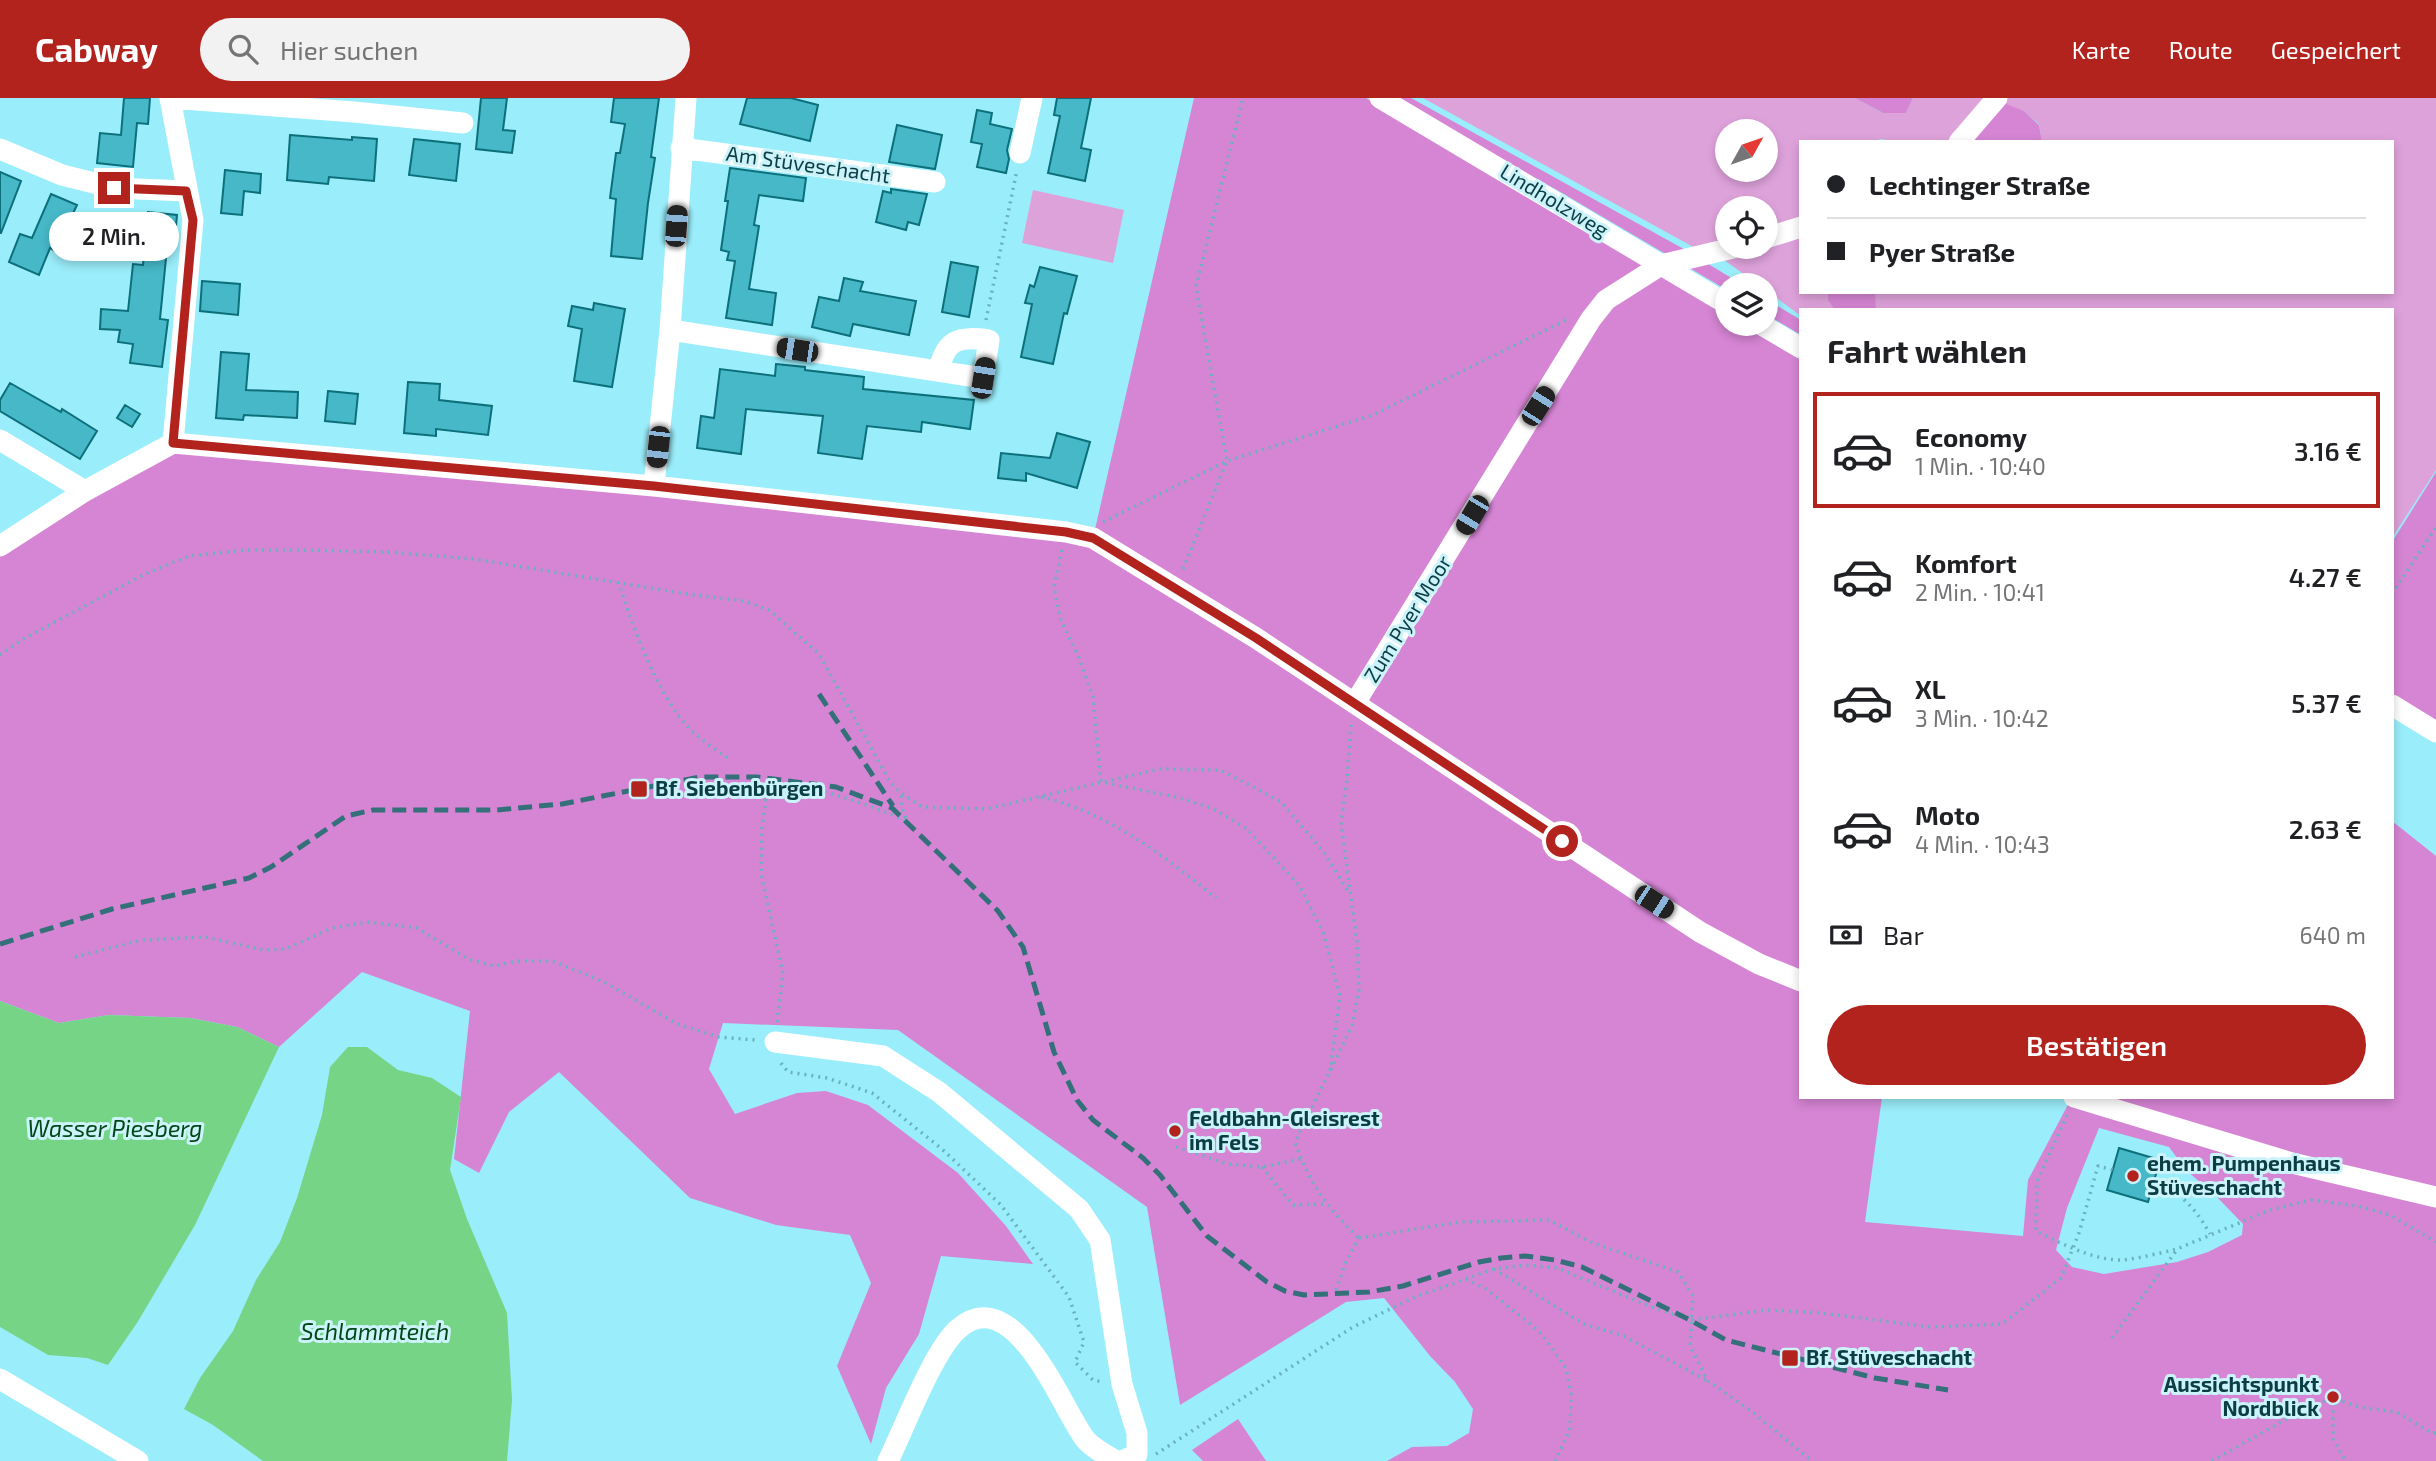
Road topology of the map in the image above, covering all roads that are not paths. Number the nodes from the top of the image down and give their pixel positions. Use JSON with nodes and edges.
{"nodes":[{"id":1,"x":170,"y":98,"type":"edge"},
{"id":2,"x":686,"y":98,"type":"edge"},
{"id":3,"x":1032,"y":98,"type":"edge"},
{"id":4,"x":1380,"y":98,"type":"edge"},
{"id":5,"x":1997,"y":98,"type":"edge"},
{"id":6,"x":355,"y":105,"type":"edge"},
{"id":7,"x":463,"y":123,"type":"dead end"},
{"id":8,"x":1961,"y":140,"type":"edge"},
{"id":9,"x":681,"y":148,"type":"junction"},
{"id":10,"x":0,"y":149,"type":"edge"},
{"id":11,"x":1020,"y":153,"type":"road end"},
{"id":12,"x":935,"y":182,"type":"dead end"},
{"id":13,"x":186,"y":191,"type":"junction"},
{"id":14,"x":1799,"y":228,"type":"edge"},
{"id":15,"x":1778,"y":234,"type":"edge"},
{"id":16,"x":1715,"y":252,"type":"edge"},
{"id":17,"x":1661,"y":265,"type":"junction"},
{"id":18,"x":1715,"y":297,"type":"edge"},
{"id":19,"x":670,"y":330,"type":"junction"},
{"id":20,"x":1778,"y":335,"type":"edge"},
{"id":21,"x":1799,"y":347,"type":"edge"},
{"id":22,"x":939,"y":371,"type":"junction"},
{"id":23,"x":0,"y":440,"type":"edge"},
{"id":24,"x":173,"y":443,"type":"junction"},
{"id":25,"x":654,"y":486,"type":"junction"},
{"id":26,"x":85,"y":491,"type":"junction"},
{"id":27,"x":0,"y":546,"type":"edge"},
{"id":28,"x":1355,"y":703,"type":"junction"},
{"id":29,"x":2394,"y":706,"type":"edge"},
{"id":30,"x":2436,"y":732,"type":"edge"},
{"id":31,"x":1799,"y":980,"type":"edge"},
{"id":32,"x":775,"y":1042,"type":"road end"},
{"id":33,"x":2077,"y":1099,"type":"edge"},
{"id":34,"x":2436,"y":1197,"type":"edge"},
{"id":35,"x":0,"y":1379,"type":"edge"},
{"id":36,"x":1129,"y":1457,"type":"edge"},
{"id":37,"x":138,"y":1461,"type":"edge"},
{"id":38,"x":887,"y":1461,"type":"edge"},
{"id":39,"x":1116,"y":1461,"type":"edge"}],
"edges":[{"from":1,"to":6,"type":"street"},
{"from":1,"to":13,"type":"street"},
{"from":2,"to":9,"type":"street"},
{"from":3,"to":11,"type":"street"},
{"from":4,"to":17,"type":"street","name":"Lindholzweg"},
{"from":5,"to":8,"type":"street"},
{"from":6,"to":7,"type":"street"},
{"from":9,"to":12,"type":"street","name":"Am Stüveschacht"},
{"from":9,"to":19,"type":"street"},
{"from":10,"to":13,"type":"street"},
{"from":13,"to":24,"type":"street"},
{"from":14,"to":15,"type":"street"},
{"from":16,"to":17,"type":"street","name":"Zum Pyer Moor"},
{"from":17,"to":18,"type":"street","name":"Lindholzweg"},
{"from":17,"to":28,"type":"street","name":"Zum Pyer Moor"},
{"from":19,"to":22,"type":"street"},
{"from":19,"to":25,"type":"street"},
{"from":20,"to":21,"type":"street"},
{"from":22,"to":22,"type":"street"},
{"from":23,"to":26,"type":"street"},
{"from":24,"to":25,"type":"street"},
{"from":24,"to":26,"type":"street"},
{"from":25,"to":28,"type":"street"},
{"from":26,"to":27,"type":"street"},
{"from":28,"to":31,"type":"street"},
{"from":29,"to":30,"type":"street"},
{"from":32,"to":36,"type":"street"},
{"from":33,"to":34,"type":"street"},
{"from":35,"to":37,"type":"street"},
{"from":38,"to":39,"type":"street"}]}
